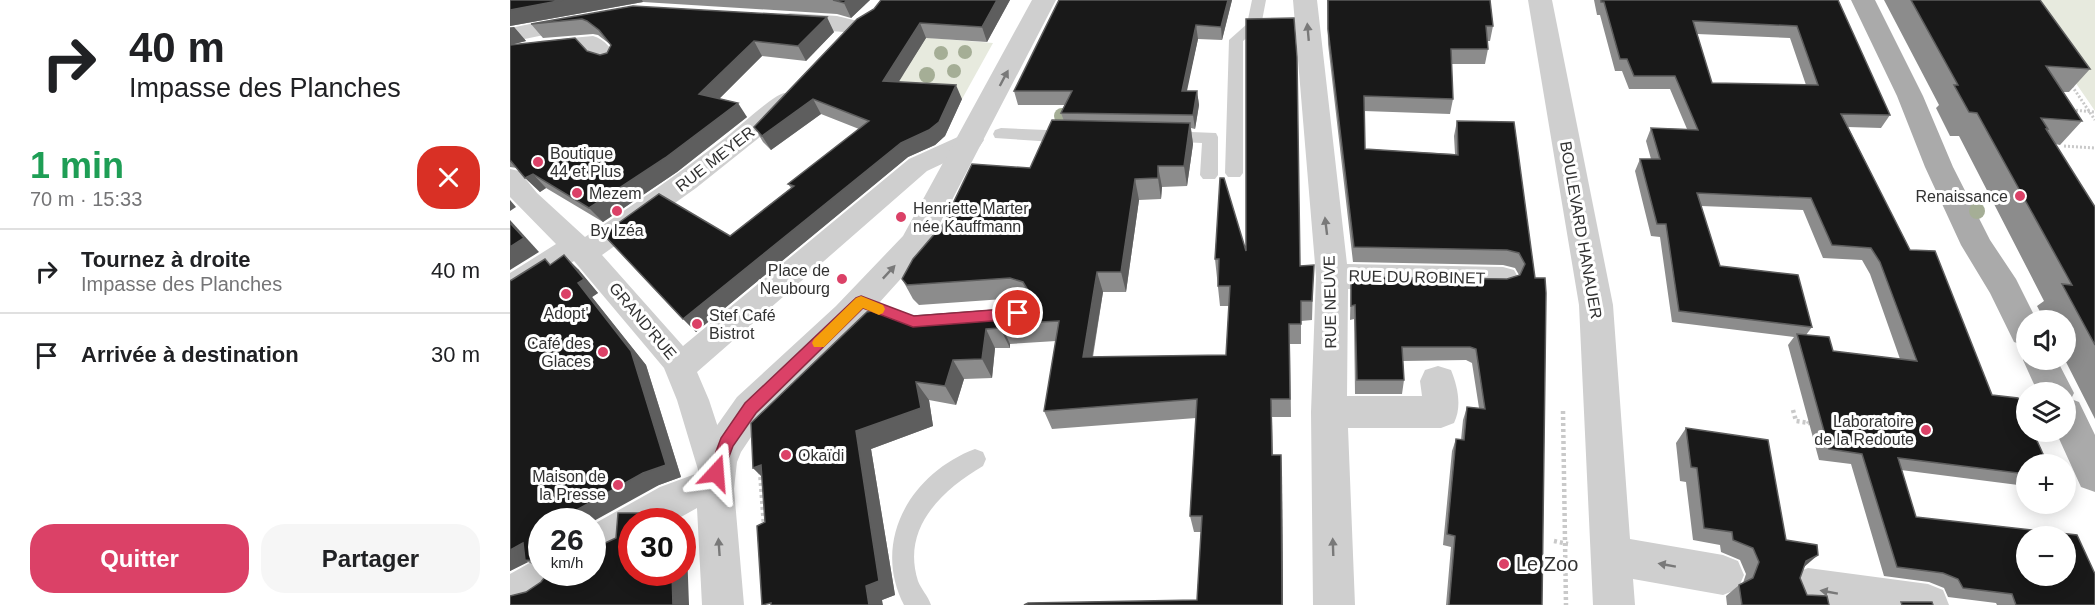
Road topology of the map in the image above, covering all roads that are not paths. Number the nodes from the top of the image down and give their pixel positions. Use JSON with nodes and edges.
{"nodes":[{"id":1,"x":1044,"y":0,"type":"edge"},
{"id":2,"x":1259,"y":0,"type":"edge"},
{"id":3,"x":1305,"y":0,"type":"edge"},
{"id":4,"x":1540,"y":0,"type":"edge"},
{"id":5,"x":1863,"y":0,"type":"edge"},
{"id":6,"x":601,"y":18,"type":"edge"},
{"id":7,"x":772,"y":19,"type":"edge"},
{"id":8,"x":854,"y":29,"type":"edge"},
{"id":9,"x":510,"y":35,"type":"edge"},
{"id":10,"x":510,"y":54,"type":"edge"},
{"id":11,"x":608,"y":61,"type":"edge"},
{"id":12,"x":801,"y":83,"type":"edge"},
{"id":13,"x":986,"y":137,"type":"junction"},
{"id":14,"x":1084,"y":137,"type":"edge"},
{"id":15,"x":1152,"y":137,"type":"edge"},
{"id":16,"x":1234,"y":173,"type":"dead end"},
{"id":17,"x":1209,"y":175,"type":"dead end"},
{"id":18,"x":510,"y":178,"type":"edge"},
{"id":19,"x":579,"y":249,"type":"junction"},
{"id":20,"x":1332,"y":276,"type":"junction"},
{"id":21,"x":1503,"y":279,"type":"edge"},
{"id":22,"x":510,"y":288,"type":"edge"},
{"id":23,"x":2016,"y":312,"type":"edge"},
{"id":24,"x":680,"y":368,"type":"junction"},
{"id":25,"x":1438,"y":381,"type":"dead end"},
{"id":26,"x":1329,"y":412,"type":"junction"},
{"id":27,"x":2076,"y":434,"type":"edge"},
{"id":28,"x":975,"y":459,"type":"dead end"},
{"id":29,"x":2095,"y":475,"type":"edge"},
{"id":30,"x":715,"y":480,"type":"junction"},
{"id":31,"x":663,"y":508,"type":"edge"},
{"id":32,"x":1612,"y":556,"type":"junction"},
{"id":33,"x":1723,"y":575,"type":"dead end"},
{"id":34,"x":529,"y":586,"type":"edge"},
{"id":35,"x":1808,"y":589,"type":"dead end"},
{"id":36,"x":510,"y":598,"type":"edge"},
{"id":37,"x":723,"y":605,"type":"edge"},
{"id":38,"x":919,"y":605,"type":"edge"},
{"id":39,"x":1334,"y":605,"type":"edge"},
{"id":40,"x":1614,"y":605,"type":"edge"},
{"id":41,"x":1928,"y":605,"type":"edge"}],
"edges":[{"from":13,"to":1,"type":"street","one_way":true},
{"from":2,"to":16,"type":"lane"},
{"from":20,"to":3,"type":"street","name":"RUE NEUVE","one_way":true},
{"from":4,"to":32,"type":"street","name":"BOULEVARD HANAUER"},
{"from":5,"to":23,"type":"main road"},
{"from":6,"to":9,"type":"street"},
{"from":7,"to":8,"type":"street"},
{"from":10,"to":11,"type":"street"},
{"from":12,"to":19,"type":"street","name":"RUE MEYER"},
{"from":13,"to":14,"type":"lane"},
{"from":13,"to":24,"type":"street"},
{"from":30,"to":13,"type":"street","one_way":true},
{"from":15,"to":17,"type":"lane"},
{"from":18,"to":19,"type":"street","name":"GRAND'RUE"},
{"from":19,"to":22,"type":"street","name":"RUE MEYER"},
{"from":19,"to":24,"type":"street","name":"GRAND'RUE"},
{"from":20,"to":21,"type":"street","name":"RUE DU ROBINET"},
{"from":20,"to":26,"type":"street","name":"RUE NEUVE"},
{"from":24,"to":30,"type":"street","name":"GRAND'RUE"},
{"from":25,"to":26,"type":"street"},
{"from":39,"to":26,"type":"street","name":"RUE NEUVE","one_way":true},
{"from":27,"to":29,"type":"main road"},
{"from":28,"to":38,"type":"lane"},
{"from":30,"to":31,"type":"street"},
{"from":37,"to":30,"type":"street","name":"GRAND'RUE","one_way":true},
{"from":33,"to":32,"type":"street","one_way":true},
{"from":32,"to":40,"type":"street","name":"BOULEVARD HANAUER"},
{"from":34,"to":36,"type":"street"},
{"from":41,"to":35,"type":"street","one_way":true}]}
